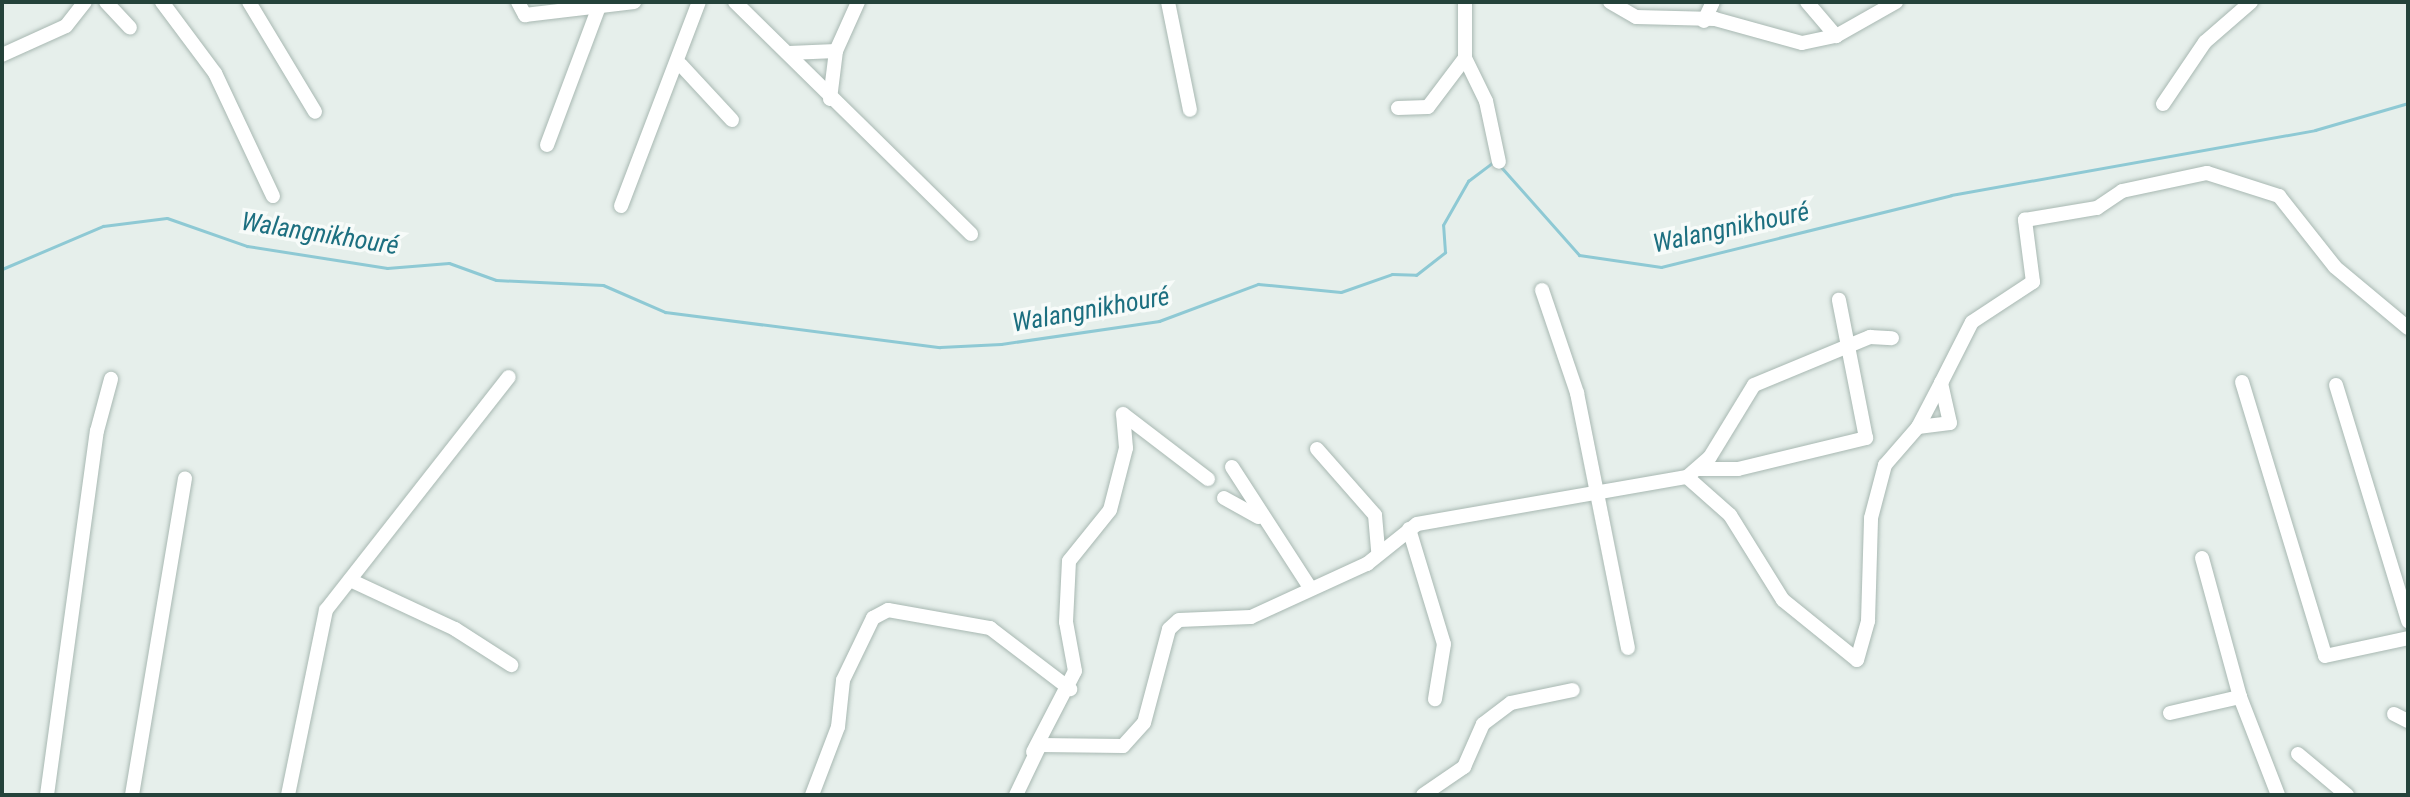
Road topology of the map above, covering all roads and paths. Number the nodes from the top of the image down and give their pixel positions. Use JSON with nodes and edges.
{"nodes":[{"id":1,"x":85,"y":2,"type":"edge"},
{"id":2,"x":106,"y":2,"type":"edge"},
{"id":3,"x":162,"y":2,"type":"edge"},
{"id":4,"x":249,"y":2,"type":"edge"},
{"id":5,"x":518,"y":2,"type":"edge"},
{"id":6,"x":634,"y":2,"type":"edge"},
{"id":7,"x":699,"y":2,"type":"edge"},
{"id":8,"x":735,"y":2,"type":"edge"},
{"id":9,"x":858,"y":2,"type":"edge"},
{"id":10,"x":1168,"y":2,"type":"edge"},
{"id":11,"x":1465,"y":2,"type":"edge"},
{"id":12,"x":1610,"y":2,"type":"edge"},
{"id":13,"x":1713,"y":2,"type":"edge"},
{"id":14,"x":1807,"y":2,"type":"edge"},
{"id":15,"x":1896,"y":2,"type":"edge"},
{"id":16,"x":2251,"y":2,"type":"edge"},
{"id":17,"x":599,"y":7,"type":"junction"},
{"id":18,"x":1704,"y":21,"type":"junction"},
{"id":19,"x":130,"y":28,"type":"dead end"},
{"id":20,"x":1836,"y":36,"type":"junction"},
{"id":21,"x":836,"y":51,"type":"junction"},
{"id":22,"x":789,"y":53,"type":"junction"},
{"id":23,"x":2,"y":55,"type":"edge"},
{"id":24,"x":1465,"y":58,"type":"junction"},
{"id":25,"x":681,"y":65,"type":"junction"},
{"id":26,"x":830,"y":99,"type":"junction"},
{"id":27,"x":2163,"y":104,"type":"dead end"},
{"id":28,"x":1398,"y":108,"type":"dead end"},
{"id":29,"x":1190,"y":110,"type":"dead end"},
{"id":30,"x":315,"y":112,"type":"dead end"},
{"id":31,"x":732,"y":120,"type":"dead end"},
{"id":32,"x":547,"y":145,"type":"dead end"},
{"id":33,"x":1499,"y":162,"type":"dead end"},
{"id":34,"x":273,"y":196,"type":"dead end"},
{"id":35,"x":621,"y":206,"type":"dead end"},
{"id":36,"x":971,"y":234,"type":"dead end"},
{"id":37,"x":1542,"y":290,"type":"dead end"},
{"id":38,"x":1839,"y":300,"type":"dead end"},
{"id":39,"x":2408,"y":328,"type":"edge"},
{"id":40,"x":1892,"y":338,"type":"dead end"},
{"id":41,"x":1850,"y":344,"type":"junction"},
{"id":42,"x":509,"y":377,"type":"dead end"},
{"id":43,"x":111,"y":379,"type":"dead end"},
{"id":44,"x":2242,"y":382,"type":"dead end"},
{"id":45,"x":1941,"y":383,"type":"junction"},
{"id":46,"x":2336,"y":385,"type":"dead end"},
{"id":47,"x":1918,"y":427,"type":"junction"},
{"id":48,"x":1317,"y":449,"type":"dead end"},
{"id":49,"x":1232,"y":467,"type":"dead end"},
{"id":50,"x":1693,"y":473,"type":"junction"},
{"id":51,"x":185,"y":478,"type":"dead end"},
{"id":52,"x":1208,"y":479,"type":"dead end"},
{"id":53,"x":1595,"y":493,"type":"junction"},
{"id":54,"x":1224,"y":498,"type":"dead end"},
{"id":55,"x":1266,"y":521,"type":"junction"},
{"id":56,"x":1409,"y":529,"type":"junction"},
{"id":57,"x":1378,"y":553,"type":"junction"},
{"id":58,"x":2202,"y":558,"type":"dead end"},
{"id":59,"x":350,"y":580,"type":"junction"},
{"id":60,"x":1309,"y":586,"type":"junction"},
{"id":61,"x":2408,"y":621,"type":"edge"},
{"id":62,"x":2408,"y":638,"type":"edge"},
{"id":63,"x":1628,"y":648,"type":"dead end"},
{"id":64,"x":511,"y":665,"type":"dead end"},
{"id":65,"x":1070,"y":689,"type":"junction"},
{"id":66,"x":1573,"y":690,"type":"dead end"},
{"id":67,"x":2240,"y":697,"type":"junction"},
{"id":68,"x":1435,"y":699,"type":"dead end"},
{"id":69,"x":2170,"y":713,"type":"dead end"},
{"id":70,"x":1032,"y":752,"type":"junction"},
{"id":71,"x":2298,"y":754,"type":"dead end"},
{"id":72,"x":47,"y":795,"type":"edge"},
{"id":73,"x":132,"y":795,"type":"edge"},
{"id":74,"x":288,"y":795,"type":"edge"},
{"id":75,"x":812,"y":795,"type":"edge"},
{"id":76,"x":1016,"y":795,"type":"edge"},
{"id":77,"x":1423,"y":795,"type":"edge"},
{"id":78,"x":2278,"y":795,"type":"edge"},
{"id":79,"x":2347,"y":795,"type":"edge"}],
"edges":[{"from":1,"to":23,"type":"street"},
{"from":2,"to":19,"type":"street"},
{"from":3,"to":34,"type":"street"},
{"from":4,"to":30,"type":"street"},
{"from":5,"to":17,"type":"street"},
{"from":6,"to":17,"type":"street"},
{"from":7,"to":25,"type":"street"},
{"from":8,"to":22,"type":"street"},
{"from":9,"to":21,"type":"street"},
{"from":10,"to":29,"type":"street"},
{"from":11,"to":24,"type":"street"},
{"from":12,"to":18,"type":"street"},
{"from":13,"to":18,"type":"street"},
{"from":14,"to":20,"type":"street"},
{"from":15,"to":20,"type":"street"},
{"from":16,"to":27,"type":"street"},
{"from":17,"to":32,"type":"street"},
{"from":18,"to":20,"type":"street"},
{"from":21,"to":22,"type":"street"},
{"from":21,"to":26,"type":"street"},
{"from":22,"to":26,"type":"street"},
{"from":24,"to":28,"type":"street"},
{"from":24,"to":33,"type":"street"},
{"from":25,"to":31,"type":"street"},
{"from":25,"to":35,"type":"street"},
{"from":26,"to":36,"type":"street"},
{"from":37,"to":53,"type":"street"},
{"from":38,"to":41,"type":"street"},
{"from":39,"to":45,"type":"street"},
{"from":40,"to":41,"type":"street"},
{"from":41,"to":50,"type":"street"},
{"from":41,"to":50,"type":"street"},
{"from":42,"to":59,"type":"street"},
{"from":43,"to":72,"type":"street"},
{"from":44,"to":62,"type":"street"},
{"from":45,"to":47,"type":"street"},
{"from":45,"to":47,"type":"street"},
{"from":46,"to":61,"type":"street"},
{"from":47,"to":50,"type":"street"},
{"from":48,"to":57,"type":"street"},
{"from":49,"to":55,"type":"street"},
{"from":50,"to":53,"type":"street"},
{"from":51,"to":73,"type":"street"},
{"from":52,"to":65,"type":"street"},
{"from":53,"to":56,"type":"street"},
{"from":53,"to":63,"type":"street"},
{"from":54,"to":55,"type":"street"},
{"from":55,"to":60,"type":"street"},
{"from":56,"to":57,"type":"street"},
{"from":56,"to":68,"type":"street"},
{"from":57,"to":60,"type":"street"},
{"from":58,"to":67,"type":"street"},
{"from":59,"to":64,"type":"street"},
{"from":59,"to":74,"type":"street"},
{"from":60,"to":70,"type":"street"},
{"from":65,"to":70,"type":"street"},
{"from":65,"to":75,"type":"street"},
{"from":66,"to":77,"type":"street"},
{"from":67,"to":69,"type":"street"},
{"from":67,"to":78,"type":"street"},
{"from":70,"to":76,"type":"street"},
{"from":71,"to":79,"type":"street"}]}
